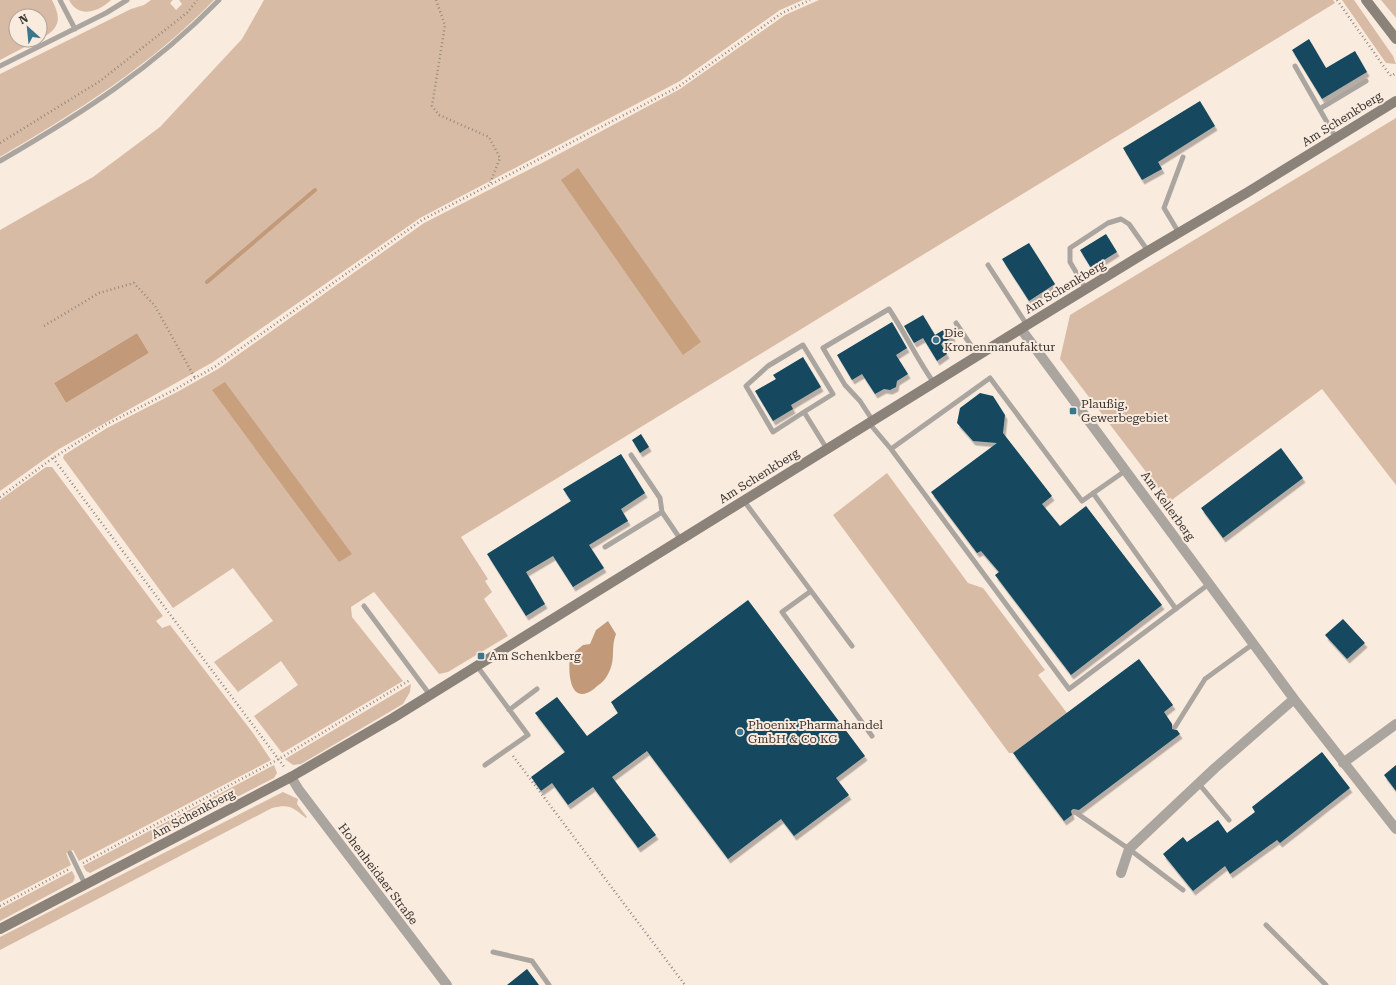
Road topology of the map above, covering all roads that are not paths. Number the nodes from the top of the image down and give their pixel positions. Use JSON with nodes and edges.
{"nodes":[{"id":1,"x":60,"y":0,"type":"edge"},
{"id":2,"x":127,"y":0,"type":"edge"},
{"id":3,"x":219,"y":0,"type":"edge"},
{"id":4,"x":1366,"y":0,"type":"edge"},
{"id":5,"x":75,"y":29,"type":"junction"},
{"id":6,"x":1396,"y":38,"type":"edge"},
{"id":7,"x":0,"y":66,"type":"edge"},
{"id":8,"x":1295,"y":66,"type":"dead end"},
{"id":9,"x":1366,"y":81,"type":"dead end"},
{"id":10,"x":1396,"y":101,"type":"edge"},
{"id":11,"x":1320,"y":108,"type":"junction"},
{"id":12,"x":1336,"y":138,"type":"junction"},
{"id":13,"x":1182,"y":158,"type":"dead end"},
{"id":14,"x":0,"y":161,"type":"edge"},
{"id":15,"x":1178,"y":233,"type":"junction"},
{"id":16,"x":1148,"y":251,"type":"junction"},
{"id":17,"x":988,"y":266,"type":"dead end"},
{"id":18,"x":1086,"y":289,"type":"junction"},
{"id":19,"x":956,"y":323,"type":"dead end"},
{"id":20,"x":1024,"y":327,"type":"junction"},
{"id":21,"x":978,"y":356,"type":"junction"},
{"id":22,"x":934,"y":383,"type":"junction"},
{"id":23,"x":804,"y":412,"type":"junction"},
{"id":24,"x":871,"y":422,"type":"junction"},
{"id":25,"x":827,"y":449,"type":"junction"},
{"id":26,"x":891,"y":449,"type":"junction"},
{"id":27,"x":631,"y":455,"type":"dead end"},
{"id":28,"x":1125,"y":471,"type":"junction"},
{"id":29,"x":1092,"y":493,"type":"junction"},
{"id":30,"x":744,"y":501,"type":"junction"},
{"id":31,"x":662,"y":512,"type":"junction"},
{"id":32,"x":681,"y":540,"type":"junction"},
{"id":33,"x":605,"y":547,"type":"dead end"},
{"id":34,"x":1209,"y":584,"type":"junction"},
{"id":35,"x":810,"y":591,"type":"junction"},
{"id":36,"x":364,"y":606,"type":"dead end"},
{"id":37,"x":1176,"y":609,"type":"junction"},
{"id":38,"x":1253,"y":644,"type":"junction"},
{"id":39,"x":852,"y":646,"type":"dead end"},
{"id":40,"x":477,"y":666,"type":"junction"},
{"id":41,"x":537,"y":689,"type":"dead end"},
{"id":42,"x":430,"y":695,"type":"junction"},
{"id":43,"x":1294,"y":699,"type":"junction"},
{"id":44,"x":510,"y":710,"type":"junction"},
{"id":45,"x":1396,"y":724,"type":"edge"},
{"id":46,"x":1175,"y":727,"type":"dead end"},
{"id":47,"x":872,"y":736,"type":"dead end"},
{"id":48,"x":1343,"y":763,"type":"junction"},
{"id":49,"x":485,"y":765,"type":"dead end"},
{"id":50,"x":291,"y":777,"type":"junction"},
{"id":51,"x":1199,"y":784,"type":"junction"},
{"id":52,"x":1075,"y":812,"type":"dead end"},
{"id":53,"x":1229,"y":820,"type":"dead end"},
{"id":54,"x":1396,"y":829,"type":"edge"},
{"id":55,"x":1129,"y":849,"type":"junction"},
{"id":56,"x":70,"y":853,"type":"dead end"},
{"id":57,"x":1121,"y":872,"type":"dead end"},
{"id":58,"x":86,"y":884,"type":"junction"},
{"id":59,"x":1183,"y":890,"type":"dead end"},
{"id":60,"x":1266,"y":925,"type":"dead end"},
{"id":61,"x":0,"y":929,"type":"edge"},
{"id":62,"x":493,"y":952,"type":"dead end"},
{"id":63,"x":447,"y":985,"type":"edge"},
{"id":64,"x":549,"y":985,"type":"edge"},
{"id":65,"x":1326,"y":985,"type":"edge"}],
"edges":[{"from":1,"to":5,"type":"lane"},
{"from":2,"to":5,"type":"lane"},
{"from":3,"to":14,"type":"lane"},
{"from":4,"to":6,"type":"main road"},
{"from":5,"to":7,"type":"lane"},
{"from":8,"to":11,"type":"lane"},
{"from":9,"to":11,"type":"lane"},
{"from":10,"to":12,"type":"main road","name":"Am Schenkberg"},
{"from":11,"to":12,"type":"lane"},
{"from":12,"to":15,"type":"main road","name":"Am Schenkberg"},
{"from":13,"to":15,"type":"lane"},
{"from":15,"to":16,"type":"main road","name":"Am Schenkberg"},
{"from":16,"to":18,"type":"main road","name":"Am Schenkberg"},
{"from":16,"to":18,"type":"lane"},
{"from":17,"to":20,"type":"lane"},
{"from":18,"to":20,"type":"main road","name":"Am Schenkberg"},
{"from":19,"to":21,"type":"lane"},
{"from":20,"to":21,"type":"main road","name":"Am Schenkberg"},
{"from":20,"to":28,"type":"street","name":"Am Kellerberg"},
{"from":21,"to":22,"type":"main road","name":"Am Schenkberg"},
{"from":22,"to":24,"type":"main road","name":"Am Schenkberg"},
{"from":22,"to":24,"type":"lane"},
{"from":23,"to":23,"type":"lane"},
{"from":23,"to":25,"type":"lane"},
{"from":24,"to":25,"type":"main road","name":"Am Schenkberg"},
{"from":24,"to":26,"type":"lane"},
{"from":25,"to":30,"type":"main road","name":"Am Schenkberg"},
{"from":26,"to":29,"type":"lane"},
{"from":26,"to":37,"type":"lane"},
{"from":27,"to":31,"type":"lane"},
{"from":28,"to":29,"type":"lane"},
{"from":28,"to":34,"type":"street","name":"Am Kellerberg"},
{"from":29,"to":37,"type":"lane"},
{"from":30,"to":32,"type":"main road","name":"Am Schenkberg"},
{"from":30,"to":35,"type":"lane"},
{"from":31,"to":32,"type":"lane"},
{"from":31,"to":33,"type":"lane"},
{"from":32,"to":40,"type":"main road","name":"Am Schenkberg"},
{"from":34,"to":37,"type":"lane"},
{"from":34,"to":38,"type":"street","name":"Am Kellerberg"},
{"from":35,"to":39,"type":"lane"},
{"from":35,"to":47,"type":"lane"},
{"from":36,"to":42,"type":"lane"},
{"from":38,"to":43,"type":"street","name":"Am Kellerberg"},
{"from":38,"to":46,"type":"lane"},
{"from":40,"to":42,"type":"main road","name":"Am Schenkberg"},
{"from":40,"to":44,"type":"lane"},
{"from":41,"to":44,"type":"lane"},
{"from":42,"to":50,"type":"main road","name":"Am Schenkberg"},
{"from":43,"to":48,"type":"street","name":"Am Kellerberg"},
{"from":43,"to":51,"type":"street"},
{"from":44,"to":49,"type":"lane"},
{"from":45,"to":48,"type":"street"},
{"from":48,"to":54,"type":"street","name":"Am Kellerberg"},
{"from":50,"to":58,"type":"main road","name":"Am Schenkberg"},
{"from":50,"to":63,"type":"street","name":"Hohenheidaer Straße"},
{"from":51,"to":53,"type":"lane"},
{"from":51,"to":55,"type":"street"},
{"from":52,"to":55,"type":"lane"},
{"from":55,"to":57,"type":"street"},
{"from":55,"to":59,"type":"lane"},
{"from":56,"to":58,"type":"lane"},
{"from":58,"to":61,"type":"main road","name":"Am Schenkberg"},
{"from":60,"to":65,"type":"lane"},
{"from":62,"to":64,"type":"lane"}]}
